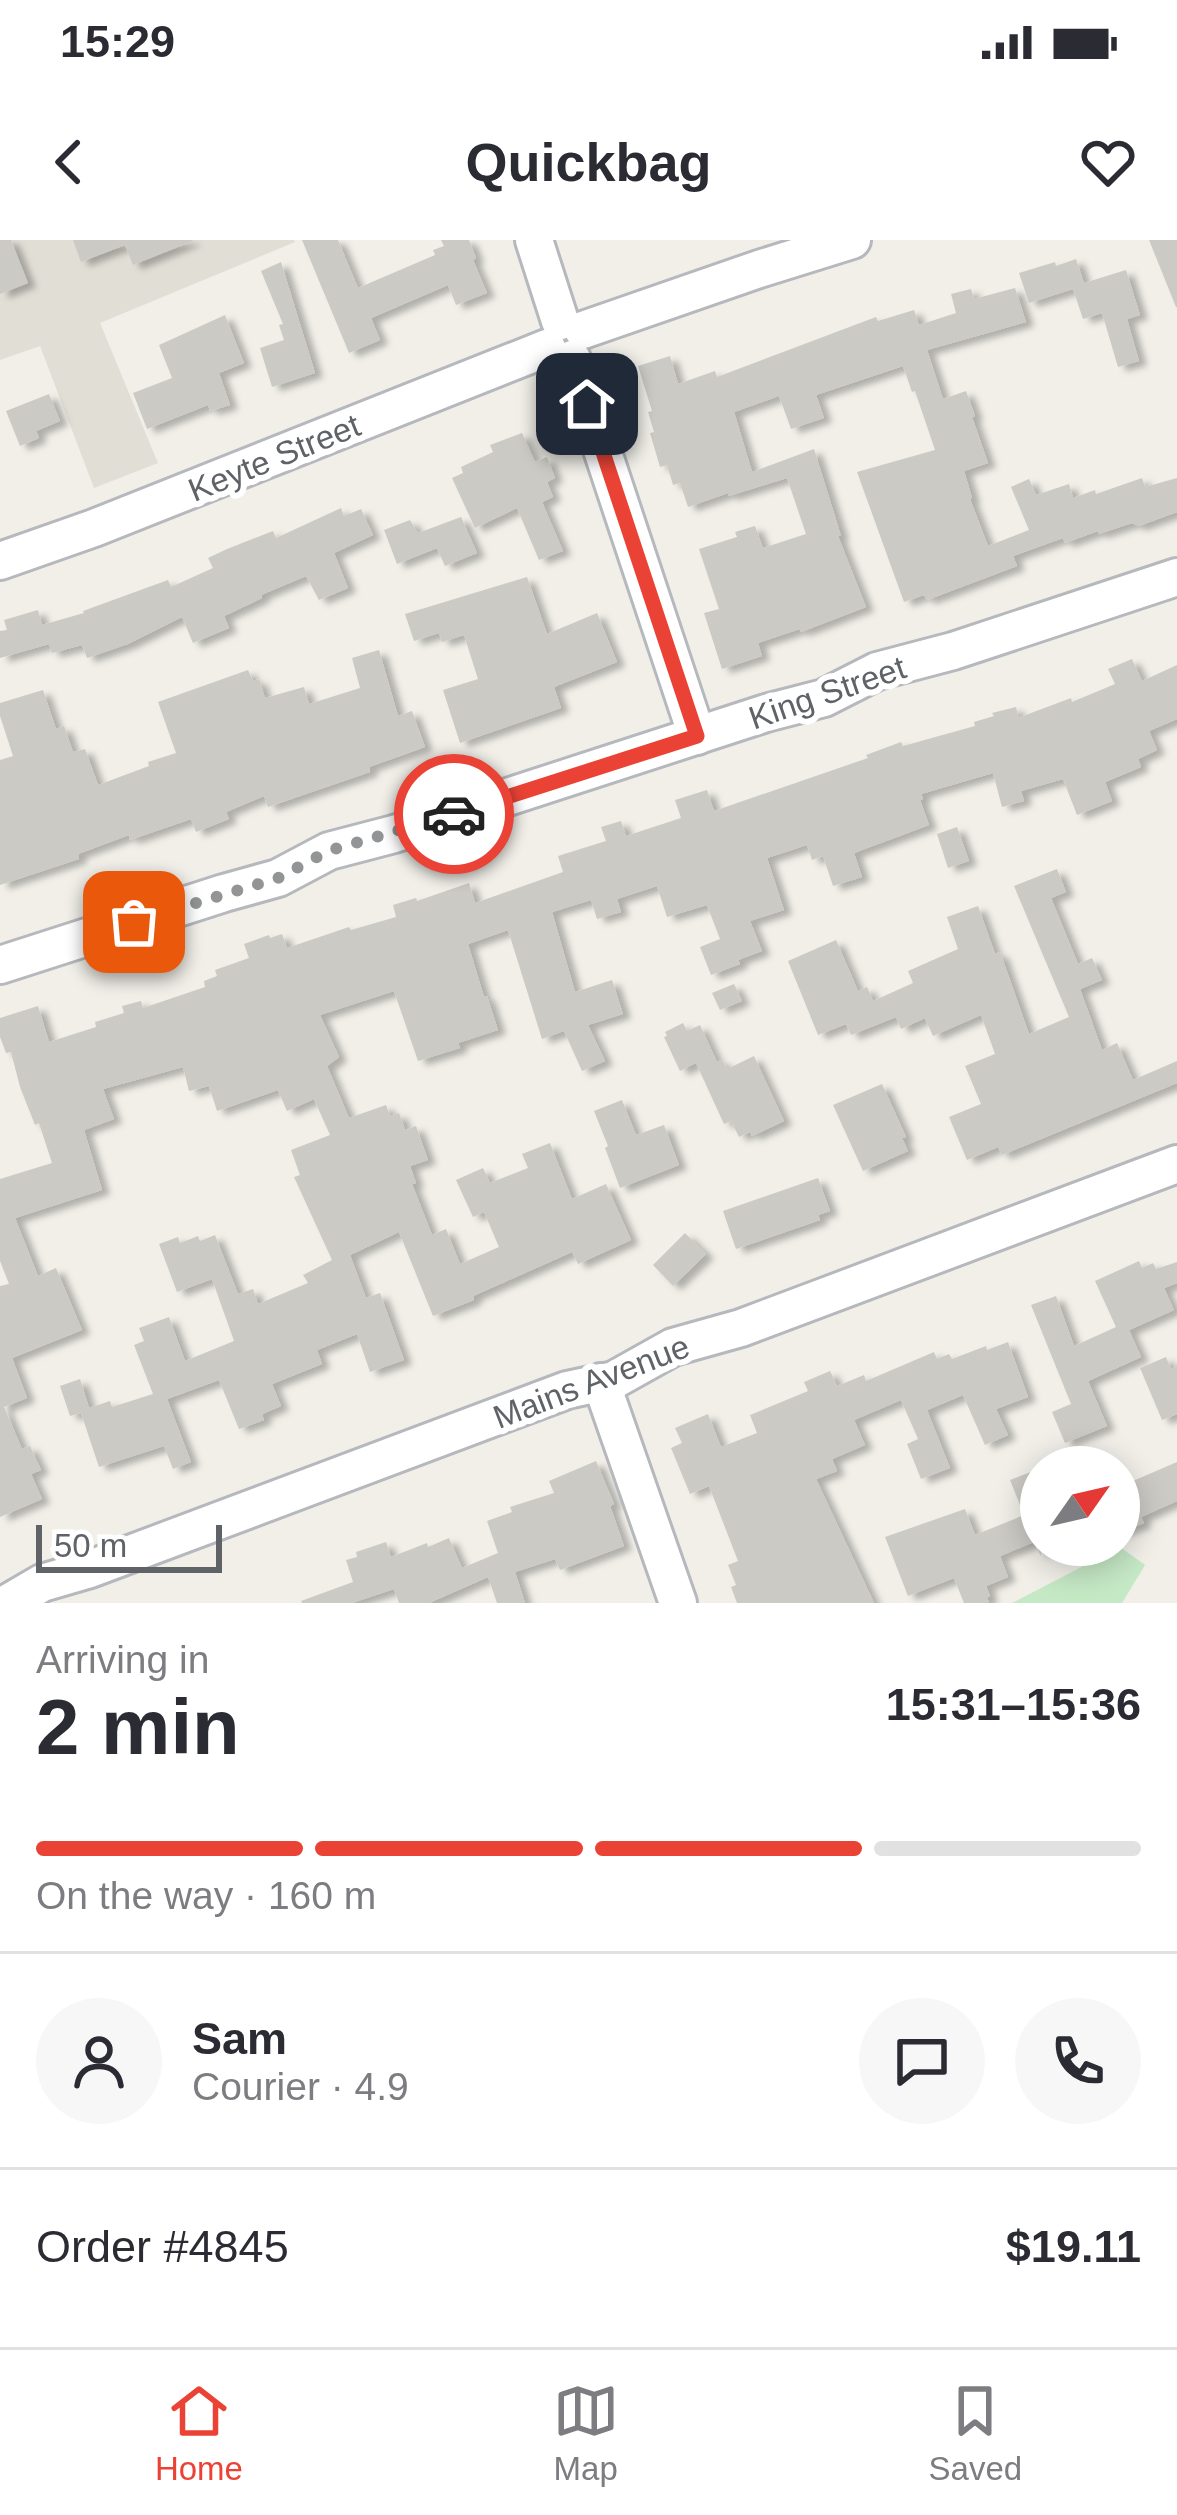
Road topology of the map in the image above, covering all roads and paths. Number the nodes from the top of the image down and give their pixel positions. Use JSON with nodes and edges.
{"nodes":[{"id":1,"x":534,"y":240,"type":"edge"},
{"id":2,"x":852,"y":240,"type":"edge"},
{"id":3,"x":565,"y":340,"type":"junction"},
{"id":4,"x":0,"y":561,"type":"edge"},
{"id":5,"x":1177,"y":577,"type":"edge"},
{"id":6,"x":697,"y":736,"type":"junction"},
{"id":7,"x":0,"y":965,"type":"edge"},
{"id":8,"x":1177,"y":1164,"type":"edge"},
{"id":9,"x":602,"y":1382,"type":"junction"},
{"id":10,"x":8,"y":1603,"type":"edge"},
{"id":11,"x":678,"y":1603,"type":"edge"}],
"edges":[{"from":1,"to":3,"type":"street"},
{"from":2,"to":3,"type":"street","name":"Keyte Street"},
{"from":3,"to":4,"type":"street","name":"Keyte Street"},
{"from":3,"to":6,"type":"street"},
{"from":5,"to":6,"type":"street","name":"King Street"},
{"from":6,"to":7,"type":"street","name":"King Street"},
{"from":8,"to":9,"type":"street","name":"Mains Avenue"},
{"from":9,"to":10,"type":"street","name":"Mains Avenue"},
{"from":9,"to":11,"type":"street"}]}
